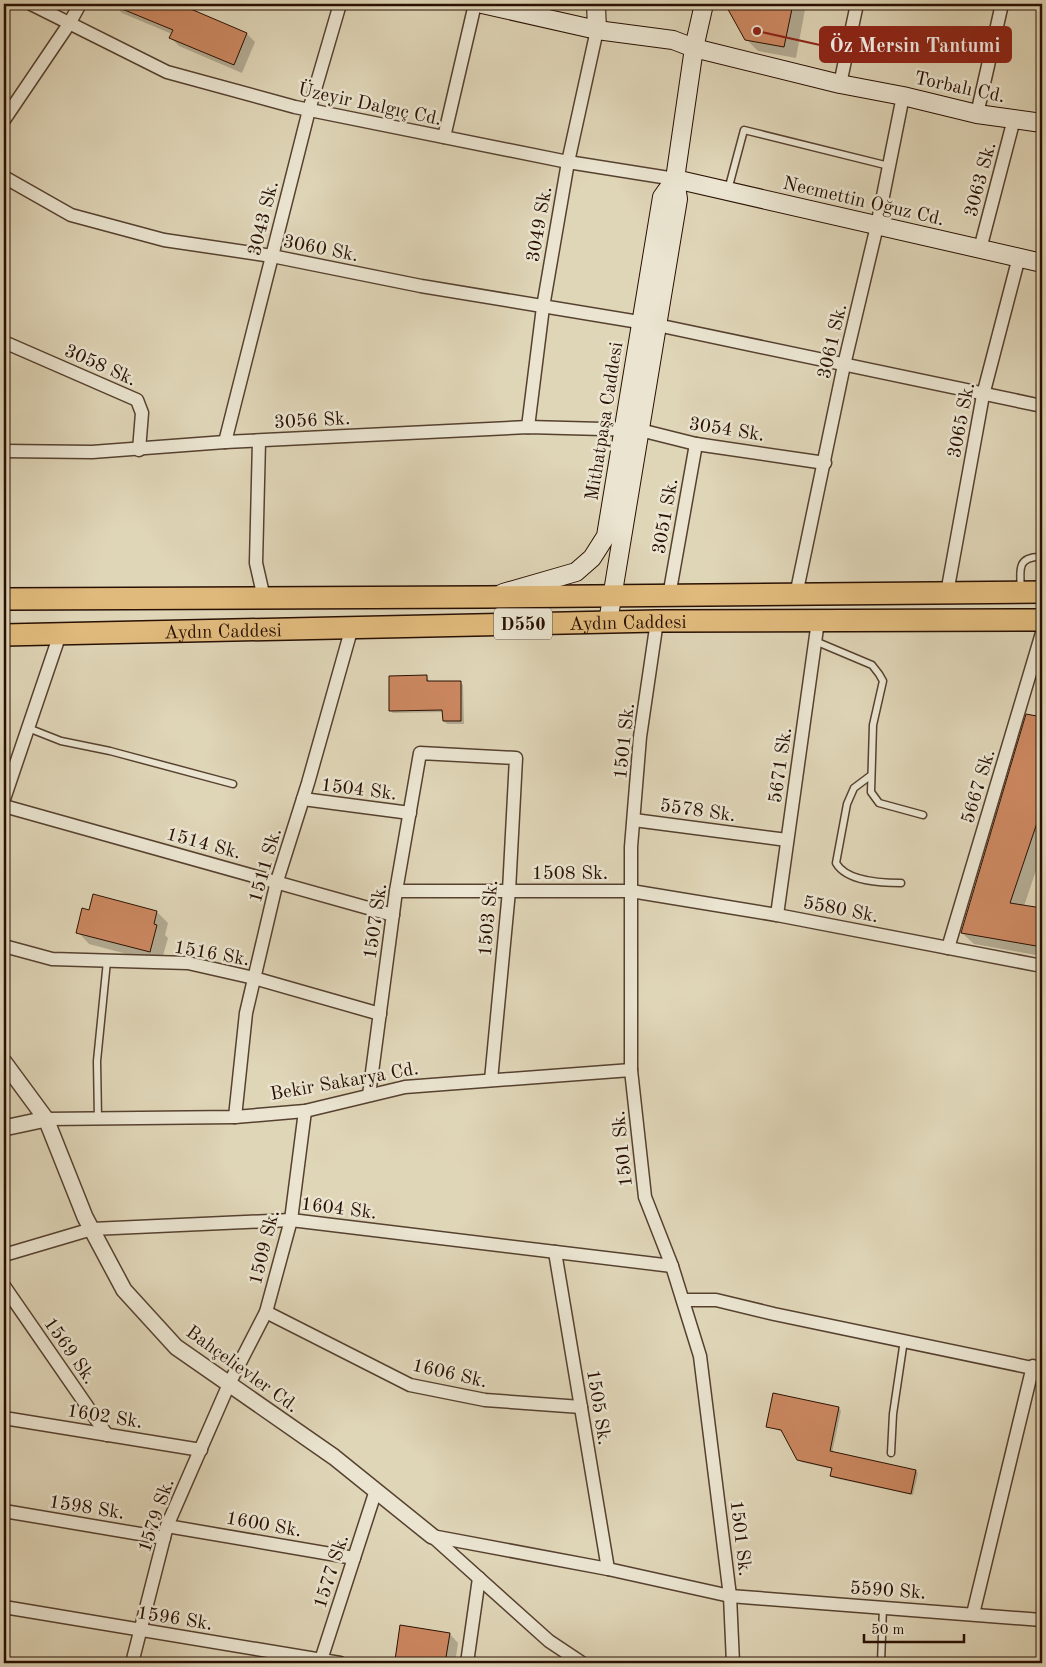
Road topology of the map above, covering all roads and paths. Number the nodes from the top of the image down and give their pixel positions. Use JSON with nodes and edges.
{"nodes":[{"id":1,"x":31,"y":4,"type":"edge"},
{"id":2,"x":80,"y":4,"type":"edge"},
{"id":3,"x":340,"y":4,"type":"edge"},
{"id":4,"x":475,"y":4,"type":"edge"},
{"id":5,"x":482,"y":4,"type":"edge"},
{"id":6,"x":596,"y":4,"type":"edge"},
{"id":7,"x":704,"y":4,"type":"edge"},
{"id":8,"x":857,"y":4,"type":"edge"},
{"id":9,"x":1002,"y":4,"type":"edge"},
{"id":10,"x":69,"y":24,"type":"junction"},
{"id":11,"x":597,"y":30,"type":"junction"},
{"id":12,"x":694,"y":48,"type":"junction"},
{"id":13,"x":840,"y":84,"type":"junction"},
{"id":14,"x":903,"y":96,"type":"junction"},
{"id":15,"x":309,"y":110,"type":"junction"},
{"id":16,"x":977,"y":114,"type":"junction"},
{"id":17,"x":1014,"y":119,"type":"junction"},
{"id":18,"x":4,"y":120,"type":"edge"},
{"id":19,"x":1042,"y":123,"type":"edge"},
{"id":20,"x":444,"y":137,"type":"junction"},
{"id":21,"x":568,"y":162,"type":"junction"},
{"id":22,"x":889,"y":166,"type":"junction"},
{"id":23,"x":4,"y":177,"type":"edge"},
{"id":24,"x":675,"y":179,"type":"junction"},
{"id":25,"x":728,"y":191,"type":"junction"},
{"id":26,"x":877,"y":226,"type":"junction"},
{"id":27,"x":980,"y":249,"type":"junction"},
{"id":28,"x":272,"y":256,"type":"junction"},
{"id":29,"x":1019,"y":257,"type":"junction"},
{"id":30,"x":1042,"y":263,"type":"edge"},
{"id":31,"x":543,"y":307,"type":"junction"},
{"id":32,"x":649,"y":324,"type":"junction"},
{"id":33,"x":4,"y":342,"type":"edge"},
{"id":34,"x":844,"y":365,"type":"junction"},
{"id":35,"x":983,"y":394,"type":"junction"},
{"id":36,"x":1042,"y":406,"type":"edge"},
{"id":37,"x":528,"y":427,"type":"junction"},
{"id":38,"x":632,"y":430,"type":"junction"},
{"id":39,"x":259,"y":441,"type":"junction"},
{"id":40,"x":225,"y":442,"type":"junction"},
{"id":41,"x":696,"y":444,"type":"junction"},
{"id":42,"x":139,"y":450,"type":"junction"},
{"id":43,"x":4,"y":451,"type":"edge"},
{"id":44,"x":825,"y":462,"type":"junction"},
{"id":45,"x":1042,"y":557,"type":"edge"},
{"id":46,"x":1032,"y":592,"type":"edge"},
{"id":47,"x":947,"y":593,"type":"junction"},
{"id":48,"x":796,"y":595,"type":"junction"},
{"id":49,"x":613,"y":596,"type":"junction"},
{"id":50,"x":669,"y":596,"type":"junction"},
{"id":51,"x":486,"y":597,"type":"junction"},
{"id":52,"x":264,"y":598,"type":"junction"},
{"id":53,"x":4,"y":599,"type":"edge"},
{"id":54,"x":1042,"y":620,"type":"edge"},
{"id":55,"x":658,"y":621,"type":"junction"},
{"id":56,"x":608,"y":622,"type":"junction"},
{"id":57,"x":352,"y":627,"type":"junction"},
{"id":58,"x":817,"y":631,"type":"junction"},
{"id":59,"x":1042,"y":633,"type":"edge"},
{"id":60,"x":4,"y":634,"type":"edge"},
{"id":61,"x":60,"y":634,"type":"junction"},
{"id":62,"x":28,"y":728,"type":"junction"},
{"id":63,"x":420,"y":753,"type":"joint"},
{"id":64,"x":870,"y":776,"type":"junction"},
{"id":65,"x":233,"y":784,"type":"dead end"},
{"id":66,"x":303,"y":799,"type":"junction"},
{"id":67,"x":4,"y":800,"type":"edge"},
{"id":68,"x":4,"y":806,"type":"edge"},
{"id":69,"x":410,"y":813,"type":"junction"},
{"id":70,"x":923,"y":815,"type":"dead end"},
{"id":71,"x":634,"y":820,"type":"junction"},
{"id":72,"x":787,"y":840,"type":"junction"},
{"id":73,"x":277,"y":881,"type":"junction"},
{"id":74,"x":901,"y":883,"type":"dead end"},
{"id":75,"x":396,"y":891,"type":"junction"},
{"id":76,"x":509,"y":891,"type":"junction"},
{"id":77,"x":631,"y":891,"type":"junction"},
{"id":78,"x":393,"y":915,"type":"junction"},
{"id":79,"x":777,"y":915,"type":"junction"},
{"id":80,"x":4,"y":946,"type":"edge"},
{"id":81,"x":948,"y":948,"type":"junction"},
{"id":82,"x":107,"y":961,"type":"junction"},
{"id":83,"x":1042,"y":966,"type":"edge"},
{"id":84,"x":254,"y":978,"type":"junction"},
{"id":85,"x":380,"y":1014,"type":"junction"},
{"id":86,"x":4,"y":1062,"type":"edge"},
{"id":87,"x":631,"y":1070,"type":"junction"},
{"id":88,"x":491,"y":1080,"type":"junction"},
{"id":89,"x":369,"y":1095,"type":"junction"},
{"id":90,"x":305,"y":1111,"type":"junction"},
{"id":91,"x":235,"y":1117,"type":"junction"},
{"id":92,"x":46,"y":1119,"type":"junction"},
{"id":93,"x":98,"y":1119,"type":"junction"},
{"id":94,"x":4,"y":1128,"type":"edge"},
{"id":95,"x":291,"y":1220,"type":"junction"},
{"id":96,"x":92,"y":1229,"type":"junction"},
{"id":97,"x":555,"y":1252,"type":"junction"},
{"id":98,"x":4,"y":1256,"type":"edge"},
{"id":99,"x":672,"y":1266,"type":"junction"},
{"id":100,"x":4,"y":1286,"type":"edge"},
{"id":101,"x":683,"y":1300,"type":"junction"},
{"id":102,"x":266,"y":1312,"type":"junction"},
{"id":103,"x":904,"y":1340,"type":"junction"},
{"id":104,"x":1037,"y":1368,"type":"edge"},
{"id":105,"x":229,"y":1384,"type":"junction"},
{"id":106,"x":581,"y":1407,"type":"junction"},
{"id":107,"x":4,"y":1418,"type":"edge"},
{"id":108,"x":107,"y":1434,"type":"junction"},
{"id":109,"x":201,"y":1450,"type":"junction"},
{"id":110,"x":892,"y":1453,"type":"dead end"},
{"id":111,"x":376,"y":1490,"type":"junction"},
{"id":112,"x":4,"y":1511,"type":"edge"},
{"id":113,"x":165,"y":1532,"type":"junction"},
{"id":114,"x":432,"y":1536,"type":"junction"},
{"id":115,"x":354,"y":1558,"type":"junction"},
{"id":116,"x":608,"y":1569,"type":"junction"},
{"id":117,"x":479,"y":1578,"type":"junction"},
{"id":118,"x":730,"y":1596,"type":"junction"},
{"id":119,"x":4,"y":1607,"type":"edge"},
{"id":120,"x":883,"y":1608,"type":"junction"},
{"id":121,"x":973,"y":1614,"type":"junction"},
{"id":122,"x":1042,"y":1620,"type":"edge"},
{"id":123,"x":141,"y":1631,"type":"junction"},
{"id":124,"x":320,"y":1662,"type":"edge"},
{"id":125,"x":132,"y":1663,"type":"edge"},
{"id":126,"x":340,"y":1663,"type":"edge"},
{"id":127,"x":467,"y":1663,"type":"edge"},
{"id":128,"x":582,"y":1663,"type":"edge"},
{"id":129,"x":733,"y":1663,"type":"edge"},
{"id":130,"x":881,"y":1663,"type":"edge"}],
"edges":[{"from":1,"to":10,"type":"street","name":"Üzeyir Dalgıç Cd."},
{"from":2,"to":10,"type":"street"},
{"from":3,"to":15,"type":"street","name":"3043 Sk."},
{"from":4,"to":20,"type":"street"},
{"from":5,"to":11,"type":"main road","name":"Torbalı Cd."},
{"from":6,"to":11,"type":"main road"},
{"from":7,"to":12,"type":"main road","name":"Mithatpaşa Caddesi"},
{"from":8,"to":13,"type":"street"},
{"from":9,"to":16,"type":"street"},
{"from":10,"to":15,"type":"street","name":"Üzeyir Dalgıç Cd."},
{"from":10,"to":18,"type":"street"},
{"from":11,"to":12,"type":"main road","name":"Torbalı Cd."},
{"from":11,"to":21,"type":"street","name":"3049 Sk."},
{"from":12,"to":13,"type":"main road","name":"Torbalı Cd."},
{"from":12,"to":24,"type":"main road","name":"Mithatpaşa Caddesi"},
{"from":13,"to":14,"type":"main road","name":"Torbalı Cd."},
{"from":14,"to":16,"type":"main road","name":"Torbalı Cd."},
{"from":14,"to":22,"type":"street","name":"3061 Sk."},
{"from":15,"to":20,"type":"street","name":"Üzeyir Dalgıç Cd."},
{"from":15,"to":28,"type":"street","name":"3043 Sk."},
{"from":16,"to":17,"type":"main road","name":"Torbalı Cd."},
{"from":17,"to":19,"type":"main road","name":"Torbalı Cd."},
{"from":17,"to":27,"type":"street","name":"3063 Sk."},
{"from":20,"to":21,"type":"street","name":"Üzeyir Dalgıç Cd."},
{"from":21,"to":24,"type":"street","name":"Üzeyir Dalgıç Cd."},
{"from":21,"to":31,"type":"street","name":"3049 Sk."},
{"from":22,"to":25,"type":"lane"},
{"from":22,"to":26,"type":"street","name":"3061 Sk."},
{"from":23,"to":28,"type":"street","name":"3060 Sk."},
{"from":24,"to":25,"type":"main road","name":"Necmettin Oğuz Cd."},
{"from":24,"to":32,"type":"main road","name":"Mithatpaşa Caddesi"},
{"from":25,"to":26,"type":"main road","name":"Necmettin Oğuz Cd."},
{"from":26,"to":27,"type":"main road","name":"Necmettin Oğuz Cd."},
{"from":26,"to":34,"type":"street","name":"3061 Sk."},
{"from":27,"to":29,"type":"main road","name":"Necmettin Oğuz Cd."},
{"from":28,"to":31,"type":"street","name":"3060 Sk."},
{"from":28,"to":40,"type":"street","name":"3043 Sk."},
{"from":29,"to":30,"type":"main road","name":"Necmettin Oğuz Cd."},
{"from":29,"to":35,"type":"street","name":"3065 Sk."},
{"from":31,"to":32,"type":"street","name":"3060 Sk."},
{"from":31,"to":37,"type":"street","name":"3049 Sk."},
{"from":32,"to":34,"type":"street","name":"3060 Sk."},
{"from":32,"to":38,"type":"main road","name":"Mithatpaşa Caddesi"},
{"from":33,"to":42,"type":"street","name":"3058 Sk."},
{"from":34,"to":35,"type":"street","name":"3060 Sk."},
{"from":34,"to":44,"type":"street","name":"3061 Sk."},
{"from":35,"to":36,"type":"street","name":"3060 Sk."},
{"from":35,"to":47,"type":"street","name":"3065 Sk."},
{"from":37,"to":38,"type":"street","name":"3056 Sk."},
{"from":37,"to":39,"type":"street","name":"3056 Sk."},
{"from":38,"to":41,"type":"street","name":"3054 Sk."},
{"from":38,"to":49,"type":"main road","name":"Mithatpaşa Caddesi"},
{"from":38,"to":51,"type":"main road","name":"Mithatpaşa Caddesi"},
{"from":39,"to":40,"type":"street","name":"3056 Sk."},
{"from":39,"to":52,"type":"street"},
{"from":40,"to":42,"type":"street","name":"3056 Sk."},
{"from":41,"to":44,"type":"street","name":"3054 Sk."},
{"from":41,"to":50,"type":"street","name":"3051 Sk."},
{"from":42,"to":43,"type":"street","name":"3056 Sk."},
{"from":44,"to":48,"type":"street","name":"3061 Sk."},
{"from":45,"to":46,"type":"lane"},
{"from":46,"to":47,"type":"highway","name":"Aydın Caddesi","number":"D550"},
{"from":47,"to":48,"type":"highway","name":"Aydın Caddesi","number":"D550"},
{"from":48,"to":50,"type":"highway","name":"Aydın Caddesi","number":"D550"},
{"from":49,"to":50,"type":"highway","name":"Aydın Caddesi","number":"D550"},
{"from":49,"to":51,"type":"highway","name":"Aydın Caddesi","number":"D550"},
{"from":49,"to":56,"type":"main road","name":"Mithatpaşa Caddesi"},
{"from":51,"to":52,"type":"highway","name":"Aydın Caddesi","number":"D550"},
{"from":52,"to":53,"type":"highway","name":"Aydın Caddesi","number":"D550"},
{"from":54,"to":58,"type":"highway","name":"Aydın Caddesi","number":"D550"},
{"from":55,"to":56,"type":"highway","name":"Aydın Caddesi","number":"D550"},
{"from":55,"to":58,"type":"highway","name":"Aydın Caddesi","number":"D550"},
{"from":55,"to":71,"type":"street","name":"1501 Sk."},
{"from":56,"to":57,"type":"highway","name":"Aydın Caddesi","number":"D550"},
{"from":57,"to":61,"type":"highway","name":"Aydın Caddesi","number":"D550"},
{"from":57,"to":66,"type":"street","name":"1511 Sk."},
{"from":58,"to":64,"type":"lane"},
{"from":58,"to":72,"type":"street","name":"5671 Sk."},
{"from":59,"to":81,"type":"street","name":"5667 Sk."},
{"from":60,"to":61,"type":"highway","name":"Aydın Caddesi","number":"D550"},
{"from":61,"to":62,"type":"street"},
{"from":62,"to":65,"type":"lane"},
{"from":62,"to":67,"type":"street"},
{"from":63,"to":69,"type":"street","name":"1507 Sk."},
{"from":63,"to":76,"type":"street","name":"1503 Sk."},
{"from":64,"to":70,"type":"lane"},
{"from":64,"to":74,"type":"lane"},
{"from":66,"to":69,"type":"street","name":"1504 Sk."},
{"from":66,"to":73,"type":"street","name":"1511 Sk."},
{"from":68,"to":73,"type":"street","name":"1514 Sk."},
{"from":69,"to":75,"type":"street","name":"1507 Sk."},
{"from":71,"to":72,"type":"street","name":"5578 Sk."},
{"from":71,"to":77,"type":"street","name":"1501 Sk."},
{"from":72,"to":79,"type":"street","name":"5671 Sk."},
{"from":73,"to":78,"type":"street","name":"1514 Sk."},
{"from":73,"to":84,"type":"street","name":"1511 Sk."},
{"from":75,"to":76,"type":"street","name":"1508 Sk."},
{"from":75,"to":78,"type":"street","name":"1507 Sk."},
{"from":76,"to":77,"type":"street","name":"1508 Sk."},
{"from":76,"to":88,"type":"street","name":"1503 Sk."},
{"from":77,"to":79,"type":"street","name":"5580 Sk."},
{"from":77,"to":87,"type":"street","name":"1501 Sk."},
{"from":78,"to":85,"type":"street","name":"1507 Sk."},
{"from":79,"to":81,"type":"street","name":"5580 Sk."},
{"from":80,"to":82,"type":"street","name":"1516 Sk."},
{"from":81,"to":83,"type":"street","name":"5580 Sk."},
{"from":82,"to":84,"type":"street","name":"1516 Sk."},
{"from":82,"to":93,"type":"lane"},
{"from":84,"to":85,"type":"street","name":"1516 Sk."},
{"from":84,"to":91,"type":"street","name":"1511 Sk."},
{"from":85,"to":89,"type":"street","name":"1507 Sk."},
{"from":86,"to":92,"type":"street","name":"Bahçelievler Cd."},
{"from":87,"to":88,"type":"street","name":"Bekir Sakarya Cd."},
{"from":87,"to":99,"type":"street","name":"1501 Sk."},
{"from":88,"to":89,"type":"street","name":"Bekir Sakarya Cd."},
{"from":89,"to":90,"type":"street","name":"Bekir Sakarya Cd."},
{"from":90,"to":91,"type":"street","name":"Bekir Sakarya Cd."},
{"from":90,"to":95,"type":"street","name":"1509 Sk."},
{"from":91,"to":93,"type":"street","name":"Bekir Sakarya Cd."},
{"from":92,"to":93,"type":"street","name":"Bekir Sakarya Cd."},
{"from":92,"to":94,"type":"street","name":"Bekir Sakarya Cd."},
{"from":92,"to":96,"type":"street","name":"Bahçelievler Cd."},
{"from":95,"to":96,"type":"street","name":"1604 Sk."},
{"from":95,"to":97,"type":"street","name":"1604 Sk."},
{"from":95,"to":102,"type":"street","name":"1509 Sk."},
{"from":96,"to":98,"type":"street","name":"1604 Sk."},
{"from":96,"to":105,"type":"street","name":"Bahçelievler Cd."},
{"from":97,"to":99,"type":"street","name":"1604 Sk."},
{"from":97,"to":106,"type":"street","name":"1505 Sk."},
{"from":99,"to":101,"type":"street","name":"1501 Sk."},
{"from":100,"to":108,"type":"street","name":"1569 Sk."},
{"from":101,"to":103,"type":"street"},
{"from":101,"to":118,"type":"street","name":"1501 Sk."},
{"from":102,"to":105,"type":"street","name":"1509 Sk."},
{"from":102,"to":106,"type":"street","name":"1606 Sk."},
{"from":103,"to":104,"type":"street"},
{"from":103,"to":110,"type":"lane"},
{"from":104,"to":121,"type":"street"},
{"from":105,"to":109,"type":"street","name":"1579 Sk."},
{"from":105,"to":111,"type":"street","name":"Bahçelievler Cd."},
{"from":106,"to":116,"type":"street","name":"1505 Sk."},
{"from":107,"to":108,"type":"street","name":"1602 Sk."},
{"from":108,"to":109,"type":"street","name":"1602 Sk."},
{"from":109,"to":113,"type":"street","name":"1579 Sk."},
{"from":111,"to":114,"type":"street","name":"Bahçelievler Cd."},
{"from":111,"to":115,"type":"street","name":"1577 Sk."},
{"from":112,"to":113,"type":"street","name":"1598 Sk."},
{"from":113,"to":115,"type":"street","name":"1600 Sk."},
{"from":113,"to":123,"type":"street","name":"1579 Sk."},
{"from":114,"to":116,"type":"street","name":"5590 Sk."},
{"from":114,"to":117,"type":"street"},
{"from":115,"to":124,"type":"street","name":"1577 Sk."},
{"from":116,"to":118,"type":"street","name":"5590 Sk."},
{"from":117,"to":127,"type":"street"},
{"from":117,"to":128,"type":"street"},
{"from":118,"to":120,"type":"street","name":"5590 Sk."},
{"from":118,"to":129,"type":"street","name":"1501 Sk."},
{"from":119,"to":123,"type":"street","name":"1596 Sk."},
{"from":120,"to":121,"type":"street","name":"5590 Sk."},
{"from":120,"to":130,"type":"lane"},
{"from":121,"to":122,"type":"street","name":"5590 Sk."},
{"from":123,"to":124,"type":"street","name":"1596 Sk."},
{"from":123,"to":125,"type":"street","name":"1579 Sk."},
{"from":124,"to":126,"type":"street","name":"1596 Sk."}]}
